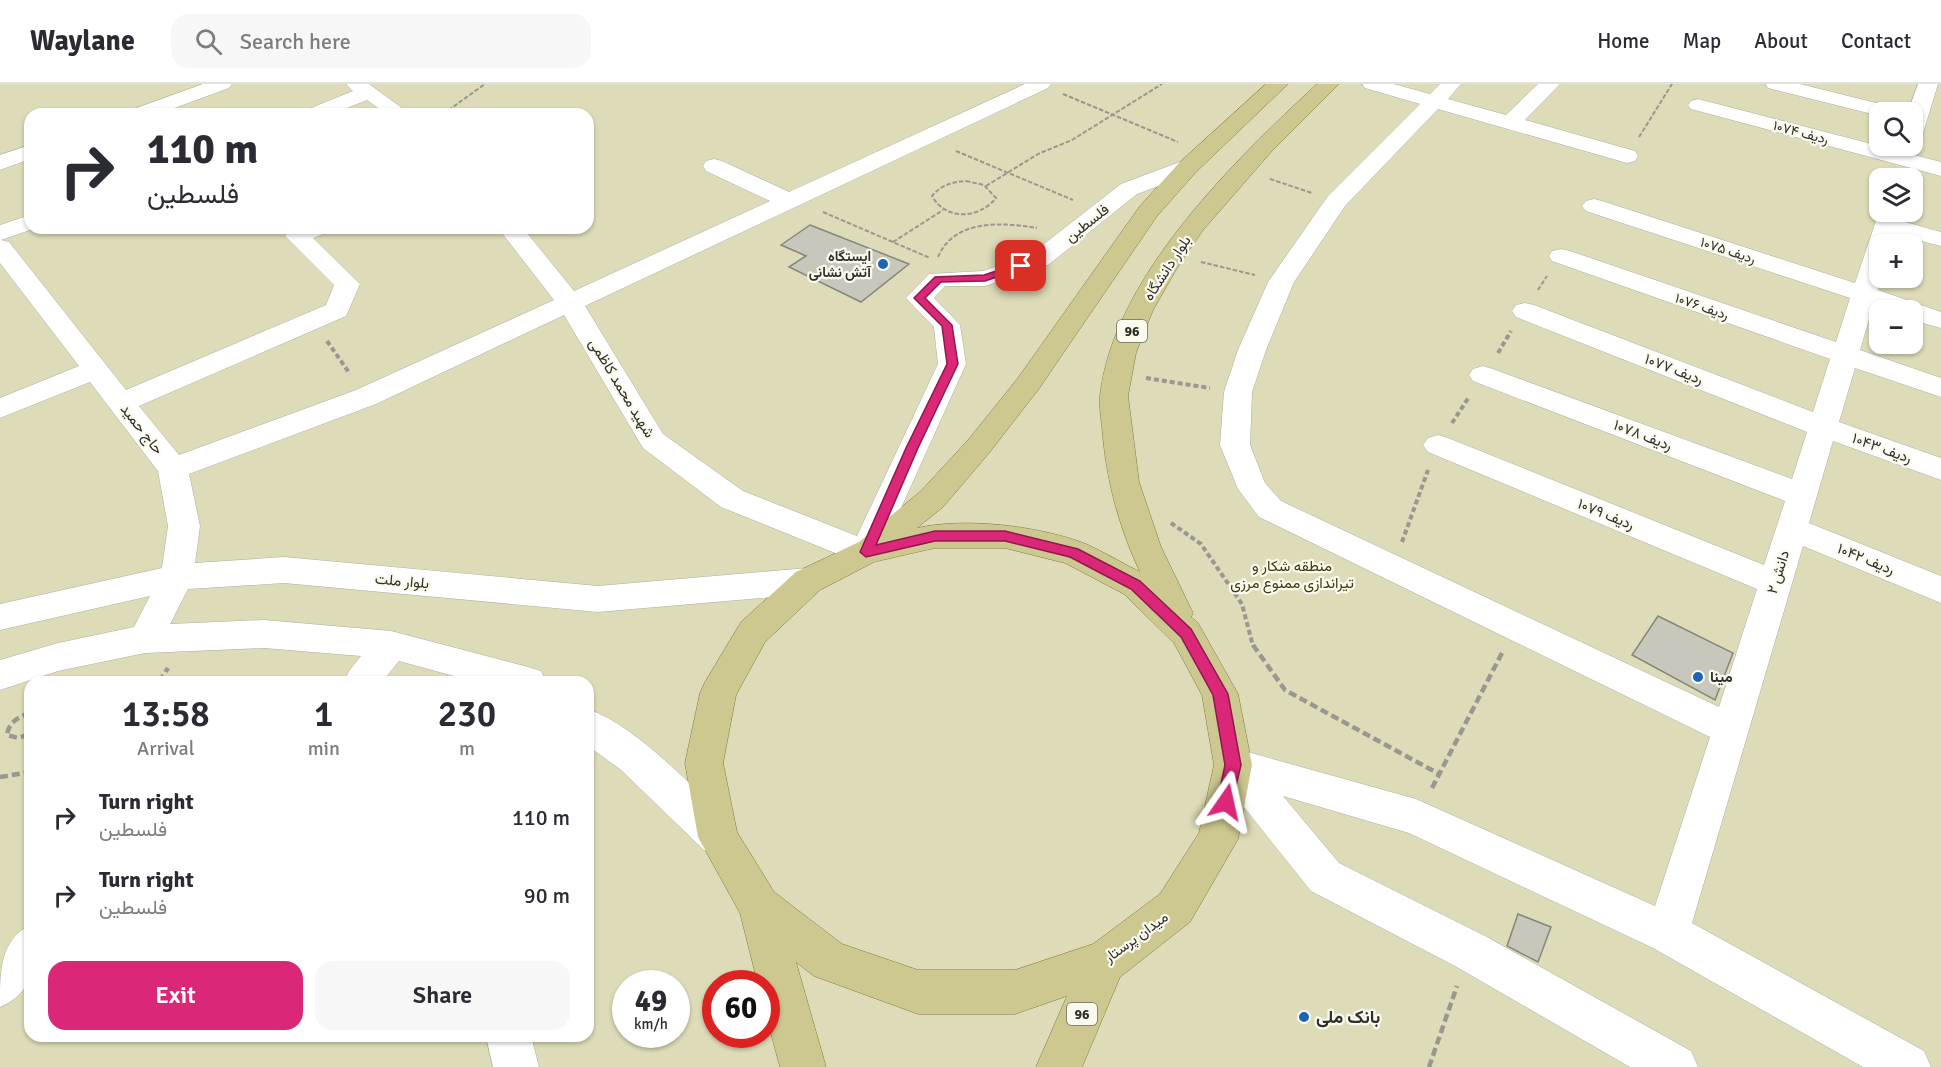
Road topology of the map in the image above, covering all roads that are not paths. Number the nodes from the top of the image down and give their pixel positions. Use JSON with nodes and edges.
{"nodes":[{"id":1,"x":222,"y":84,"type":"edge"},
{"id":2,"x":1278,"y":84,"type":"edge"},
{"id":3,"x":1329,"y":84,"type":"edge"},
{"id":4,"x":1372,"y":84,"type":"edge"},
{"id":5,"x":1550,"y":84,"type":"edge"},
{"id":6,"x":1775,"y":84,"type":"edge"},
{"id":7,"x":1928,"y":84,"type":"edge"},
{"id":8,"x":1934,"y":84,"type":"edge"},
{"id":9,"x":1035,"y":85,"type":"edge"},
{"id":10,"x":1941,"y":86,"type":"edge"},
{"id":11,"x":363,"y":88,"type":"edge"},
{"id":12,"x":1442,"y":93,"type":"edge"},
{"id":13,"x":1698,"y":105,"type":"dead end"},
{"id":14,"x":1923,"y":106,"type":"edge"},
{"id":15,"x":1869,"y":107,"type":"edge"},
{"id":16,"x":155,"y":108,"type":"edge"},
{"id":17,"x":325,"y":108,"type":"edge"},
{"id":18,"x":391,"y":108,"type":"edge"},
{"id":19,"x":1509,"y":124,"type":"junction"},
{"id":20,"x":24,"y":154,"type":"edge"},
{"id":21,"x":1627,"y":156,"type":"road end"},
{"id":22,"x":1904,"y":161,"type":"edge"},
{"id":23,"x":0,"y":163,"type":"edge"},
{"id":24,"x":714,"y":166,"type":"dead end"},
{"id":25,"x":1188,"y":167,"type":"junction"},
{"id":26,"x":1941,"y":169,"type":"edge"},
{"id":27,"x":789,"y":201,"type":"junction"},
{"id":28,"x":1593,"y":206,"type":"dead end"},
{"id":29,"x":1886,"y":222,"type":"edge"},
{"id":30,"x":1897,"y":222,"type":"edge"},
{"id":31,"x":24,"y":224,"type":"edge"},
{"id":32,"x":0,"y":233,"type":"edge"},
{"id":33,"x":302,"y":234,"type":"edge"},
{"id":34,"x":515,"y":234,"type":"edge"},
{"id":35,"x":1941,"y":239,"type":"edge"},
{"id":36,"x":0,"y":247,"type":"edge"},
{"id":37,"x":1561,"y":256,"type":"dead end"},
{"id":38,"x":1863,"y":295,"type":"junction"},
{"id":39,"x":1878,"y":300,"type":"edge"},
{"id":40,"x":569,"y":301,"type":"junction"},
{"id":41,"x":1525,"y":311,"type":"dead end"},
{"id":42,"x":1923,"y":314,"type":"edge"},
{"id":43,"x":1941,"y":320,"type":"edge"},
{"id":44,"x":1844,"y":356,"type":"junction"},
{"id":45,"x":95,"y":370,"type":"junction"},
{"id":46,"x":1483,"y":375,"type":"dead end"},
{"id":47,"x":1941,"y":388,"type":"edge"},
{"id":48,"x":121,"y":403,"type":"junction"},
{"id":49,"x":0,"y":409,"type":"edge"},
{"id":50,"x":1823,"y":427,"type":"junction"},
{"id":51,"x":1438,"y":445,"type":"dead end"},
{"id":52,"x":173,"y":469,"type":"junction"},
{"id":53,"x":1941,"y":469,"type":"edge"},
{"id":54,"x":1802,"y":495,"type":"junction"},
{"id":55,"x":1791,"y":529,"type":"junction"},
{"id":56,"x":866,"y":552,"type":"junction"},
{"id":57,"x":177,"y":577,"type":"junction"},
{"id":58,"x":808,"y":581,"type":"junction"},
{"id":59,"x":1775,"y":583,"type":"junction"},
{"id":60,"x":1941,"y":590,"type":"edge"},
{"id":61,"x":0,"y":617,"type":"edge"},
{"id":62,"x":1186,"y":633,"type":"junction"},
{"id":63,"x":145,"y":639,"type":"junction"},
{"id":64,"x":391,"y":645,"type":"junction"},
{"id":65,"x":0,"y":675,"type":"edge"},
{"id":66,"x":367,"y":676,"type":"edge"},
{"id":67,"x":506,"y":676,"type":"edge"},
{"id":68,"x":594,"y":729,"type":"edge"},
{"id":69,"x":1730,"y":729,"type":"junction"},
{"id":70,"x":1233,"y":765,"type":"junction"},
{"id":71,"x":718,"y":837,"type":"junction"},
{"id":72,"x":759,"y":906,"type":"junction"},
{"id":73,"x":1668,"y":933,"type":"junction"},
{"id":74,"x":24,"y":954,"type":"edge"},
{"id":75,"x":1105,"y":962,"type":"junction"},
{"id":76,"x":0,"y":984,"type":"edge"},
{"id":77,"x":510,"y":1042,"type":"edge"},
{"id":78,"x":516,"y":1067,"type":"edge"},
{"id":79,"x":803,"y":1067,"type":"edge"},
{"id":80,"x":1059,"y":1067,"type":"edge"},
{"id":81,"x":1675,"y":1067,"type":"edge"},
{"id":82,"x":1908,"y":1067,"type":"edge"}],
"edges":[{"from":1,"to":16,"type":"street"},
{"from":2,"to":25,"type":"main road","number":"96"},
{"from":3,"to":62,"type":"main road","name":"بلوار دانشگاه","number":"96"},
{"from":4,"to":12,"type":"street"},
{"from":5,"to":19,"type":"street"},
{"from":6,"to":15,"type":"street"},
{"from":7,"to":14,"type":"street"},
{"from":8,"to":10,"type":"street"},
{"from":9,"to":27,"type":"street"},
{"from":11,"to":17,"type":"street"},
{"from":11,"to":18,"type":"street"},
{"from":12,"to":19,"type":"street"},
{"from":12,"to":69,"type":"street"},
{"from":13,"to":22,"type":"street","name":"ردیف ۱۰۷۴"},
{"from":19,"to":21,"type":"street"},
{"from":20,"to":23,"type":"street"},
{"from":22,"to":26,"type":"street","name":"ردیف ۱۰۷۴"},
{"from":24,"to":27,"type":"street"},
{"from":25,"to":56,"type":"main road","number":"96"},
{"from":25,"to":56,"type":"street","name":"فلسطین"},
{"from":27,"to":40,"type":"street"},
{"from":28,"to":38,"type":"street","name":"ردیف ۱۰۷۵"},
{"from":29,"to":38,"type":"street","name":"دانش ۲"},
{"from":30,"to":35,"type":"street"},
{"from":31,"to":32,"type":"street"},
{"from":33,"to":48,"type":"street"},
{"from":34,"to":40,"type":"street","name":"شهید محمد کاظمی"},
{"from":36,"to":45,"type":"street","name":"حاج حمید"},
{"from":37,"to":44,"type":"street","name":"ردیف ۱۰۷۶"},
{"from":38,"to":39,"type":"street","name":"ردیف ۱۰۷۵"},
{"from":38,"to":44,"type":"street","name":"دانش ۲"},
{"from":40,"to":52,"type":"street"},
{"from":40,"to":56,"type":"street","name":"شهید محمد کاظمی"},
{"from":41,"to":50,"type":"street","name":"ردیف ۱۰۷۷"},
{"from":42,"to":43,"type":"street","name":"ردیف ۱۰۷۵"},
{"from":44,"to":47,"type":"street","name":"ردیف ۱۰۷۶"},
{"from":44,"to":50,"type":"street","name":"دانش ۲"},
{"from":45,"to":48,"type":"street","name":"حاج حمید"},
{"from":45,"to":49,"type":"street"},
{"from":46,"to":54,"type":"street","name":"ردیف ۱۰۷۸"},
{"from":48,"to":52,"type":"street","name":"حاج حمید"},
{"from":50,"to":53,"type":"street","name":"ردیف ۱۰۴۳"},
{"from":50,"to":54,"type":"street","name":"دانش ۲"},
{"from":51,"to":59,"type":"street","name":"ردیف ۱۰۷۹"},
{"from":52,"to":57,"type":"street","name":"حاج حمید"},
{"from":54,"to":55,"type":"street","name":"دانش ۲"},
{"from":55,"to":59,"type":"street","name":"دانش ۲"},
{"from":55,"to":60,"type":"street","name":"ردیف ۱۰۴۲"},
{"from":56,"to":58,"type":"main road","name":"میدان پرستار","number":"96"},
{"from":56,"to":62,"type":"main road","name":"میدان پرستار","number":"96"},
{"from":57,"to":58,"type":"street","name":"بلوار ملت"},
{"from":57,"to":61,"type":"street","name":"بلوار ملت"},
{"from":57,"to":63,"type":"street","name":"حاج حمید"},
{"from":58,"to":71,"type":"main road","name":"میدان پرستار","number":"96"},
{"from":59,"to":69,"type":"street","name":"دانش ۲"},
{"from":62,"to":70,"type":"main road","name":"میدان پرستار","number":"96"},
{"from":63,"to":64,"type":"street"},
{"from":63,"to":65,"type":"street"},
{"from":64,"to":66,"type":"street"},
{"from":64,"to":67,"type":"street"},
{"from":68,"to":71,"type":"street"},
{"from":69,"to":73,"type":"street","name":"دانش ۲"},
{"from":70,"to":73,"type":"street"},
{"from":70,"to":75,"type":"main road","name":"میدان پرستار","number":"96"},
{"from":70,"to":81,"type":"street"},
{"from":71,"to":72,"type":"main road","name":"میدان پرستار","number":"96"},
{"from":72,"to":75,"type":"main road","name":"میدان پرستار","number":"96"},
{"from":72,"to":79,"type":"main road","number":"96"},
{"from":73,"to":82,"type":"street"},
{"from":74,"to":76,"type":"street"},
{"from":75,"to":80,"type":"main road","number":"96"},
{"from":77,"to":78,"type":"street"}]}
